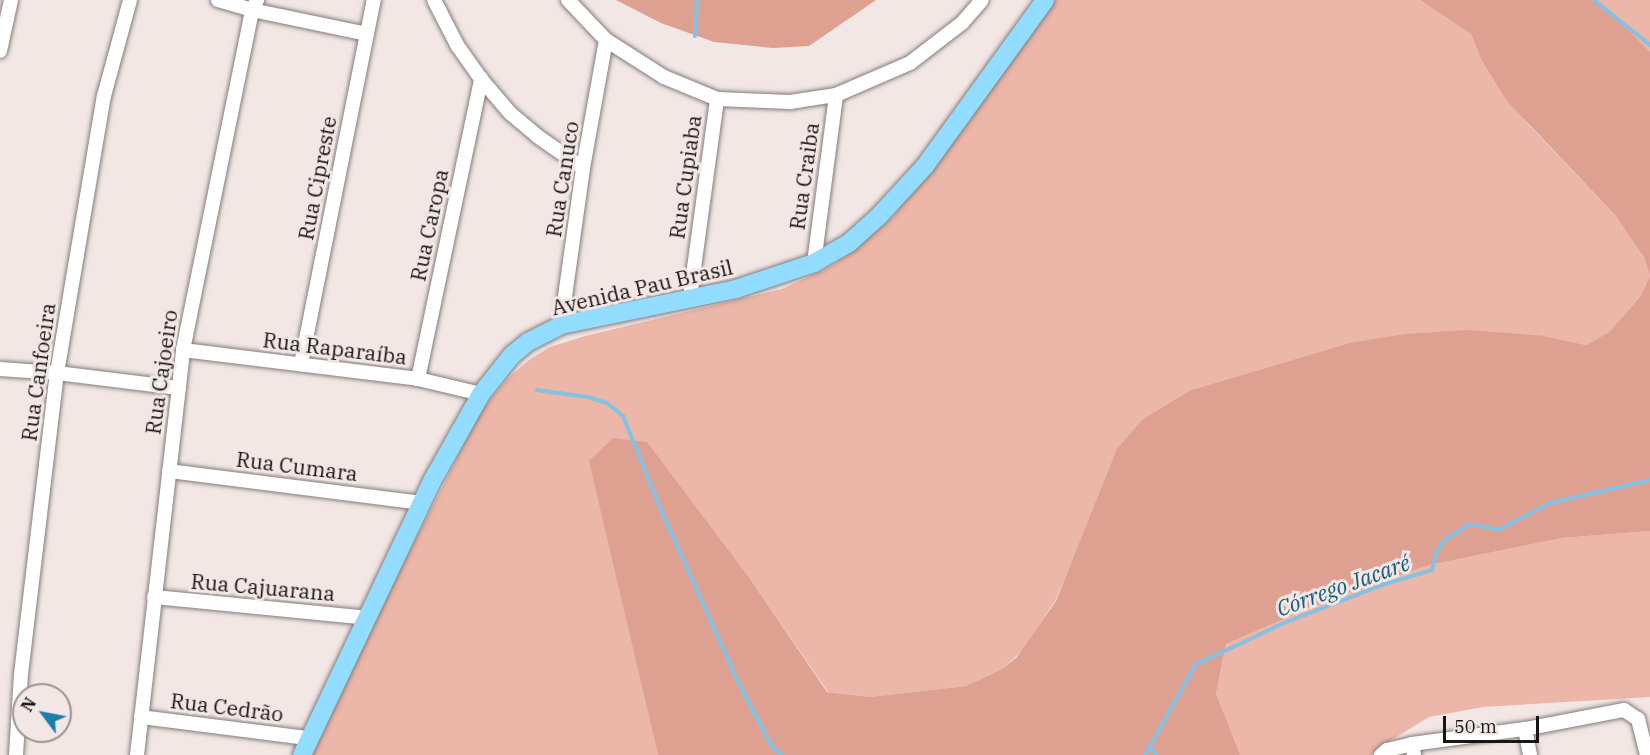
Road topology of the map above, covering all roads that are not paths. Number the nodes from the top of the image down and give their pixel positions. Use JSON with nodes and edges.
{"nodes":[{"id":1,"x":11,"y":0,"type":"edge"},
{"id":2,"x":130,"y":0,"type":"edge"},
{"id":3,"x":218,"y":0,"type":"edge"},
{"id":4,"x":374,"y":0,"type":"edge"},
{"id":5,"x":434,"y":0,"type":"edge"},
{"id":6,"x":568,"y":0,"type":"edge"},
{"id":7,"x":982,"y":0,"type":"edge"},
{"id":8,"x":1045,"y":0,"type":"edge"},
{"id":9,"x":254,"y":5,"type":"edge"},
{"id":10,"x":367,"y":34,"type":"junction"},
{"id":11,"x":606,"y":40,"type":"junction"},
{"id":12,"x":0,"y":51,"type":"edge"},
{"id":13,"x":481,"y":79,"type":"junction"},
{"id":14,"x":836,"y":95,"type":"junction"},
{"id":15,"x":717,"y":99,"type":"junction"},
{"id":16,"x":583,"y":168,"type":"junction"},
{"id":17,"x":814,"y":263,"type":"junction"},
{"id":18,"x":690,"y":297,"type":"junction"},
{"id":19,"x":561,"y":325,"type":"junction"},
{"id":20,"x":183,"y":350,"type":"junction"},
{"id":21,"x":301,"y":364,"type":"junction"},
{"id":22,"x":0,"y":369,"type":"edge"},
{"id":23,"x":57,"y":373,"type":"junction"},
{"id":24,"x":418,"y":379,"type":"junction"},
{"id":25,"x":179,"y":388,"type":"junction"},
{"id":26,"x":481,"y":394,"type":"junction"},
{"id":27,"x":169,"y":471,"type":"junction"},
{"id":28,"x":421,"y":503,"type":"junction"},
{"id":29,"x":154,"y":597,"type":"junction"},
{"id":30,"x":367,"y":618,"type":"junction"},
{"id":31,"x":141,"y":717,"type":"junction"},
{"id":32,"x":1525,"y":729,"type":"junction"},
{"id":33,"x":305,"y":747,"type":"edge"},
{"id":34,"x":1413,"y":749,"type":"edge"},
{"id":35,"x":16,"y":755,"type":"edge"},
{"id":36,"x":137,"y":755,"type":"edge"},
{"id":37,"x":1381,"y":755,"type":"edge"},
{"id":38,"x":1530,"y":755,"type":"edge"},
{"id":39,"x":1647,"y":755,"type":"edge"}],
"edges":[{"from":1,"to":12,"type":"street"},
{"from":2,"to":23,"type":"street","name":"Rua Canfoeira"},
{"from":3,"to":9,"type":"street"},
{"from":4,"to":10,"type":"street","name":"Rua Cipreste"},
{"from":5,"to":13,"type":"street"},
{"from":6,"to":11,"type":"street"},
{"from":7,"to":14,"type":"street"},
{"from":8,"to":17,"type":"main road","name":"Avenida Pau Brasil"},
{"from":9,"to":10,"type":"street"},
{"from":9,"to":20,"type":"street","name":"Rua Cajoeiro"},
{"from":10,"to":21,"type":"street","name":"Rua Cipreste"},
{"from":11,"to":15,"type":"street"},
{"from":11,"to":16,"type":"street","name":"Rua Canuco"},
{"from":13,"to":16,"type":"street"},
{"from":13,"to":24,"type":"street","name":"Rua Caropa"},
{"from":14,"to":15,"type":"street"},
{"from":14,"to":17,"type":"street","name":"Rua Craiba"},
{"from":15,"to":18,"type":"street","name":"Rua Cupiaba"},
{"from":16,"to":19,"type":"street","name":"Rua Canuco"},
{"from":17,"to":18,"type":"main road","name":"Avenida Pau Brasil"},
{"from":18,"to":19,"type":"main road","name":"Avenida Pau Brasil"},
{"from":19,"to":26,"type":"main road","name":"Avenida Pau Brasil"},
{"from":20,"to":21,"type":"street","name":"Rua Raparaíba"},
{"from":20,"to":25,"type":"street","name":"Rua Cajoeiro"},
{"from":21,"to":24,"type":"street","name":"Rua Raparaíba"},
{"from":22,"to":23,"type":"street"},
{"from":23,"to":25,"type":"street"},
{"from":23,"to":35,"type":"street","name":"Rua Canfoeira"},
{"from":24,"to":26,"type":"street","name":"Rua Raparaíba"},
{"from":25,"to":27,"type":"street","name":"Rua Cajoeiro"},
{"from":26,"to":28,"type":"main road","name":"Avenida Pau Brasil"},
{"from":27,"to":28,"type":"street","name":"Rua Cumara"},
{"from":27,"to":29,"type":"street","name":"Rua Cajoeiro"},
{"from":28,"to":30,"type":"main road","name":"Avenida Pau Brasil"},
{"from":29,"to":30,"type":"street","name":"Rua Cajuarana"},
{"from":29,"to":31,"type":"street","name":"Rua Cajoeiro"},
{"from":30,"to":33,"type":"main road","name":"Avenida Pau Brasil"},
{"from":31,"to":33,"type":"street","name":"Rua Cedrão"},
{"from":31,"to":36,"type":"street","name":"Rua Cajoeiro"},
{"from":32,"to":34,"type":"street"},
{"from":32,"to":38,"type":"street"},
{"from":32,"to":39,"type":"street"},
{"from":34,"to":37,"type":"street"}]}
